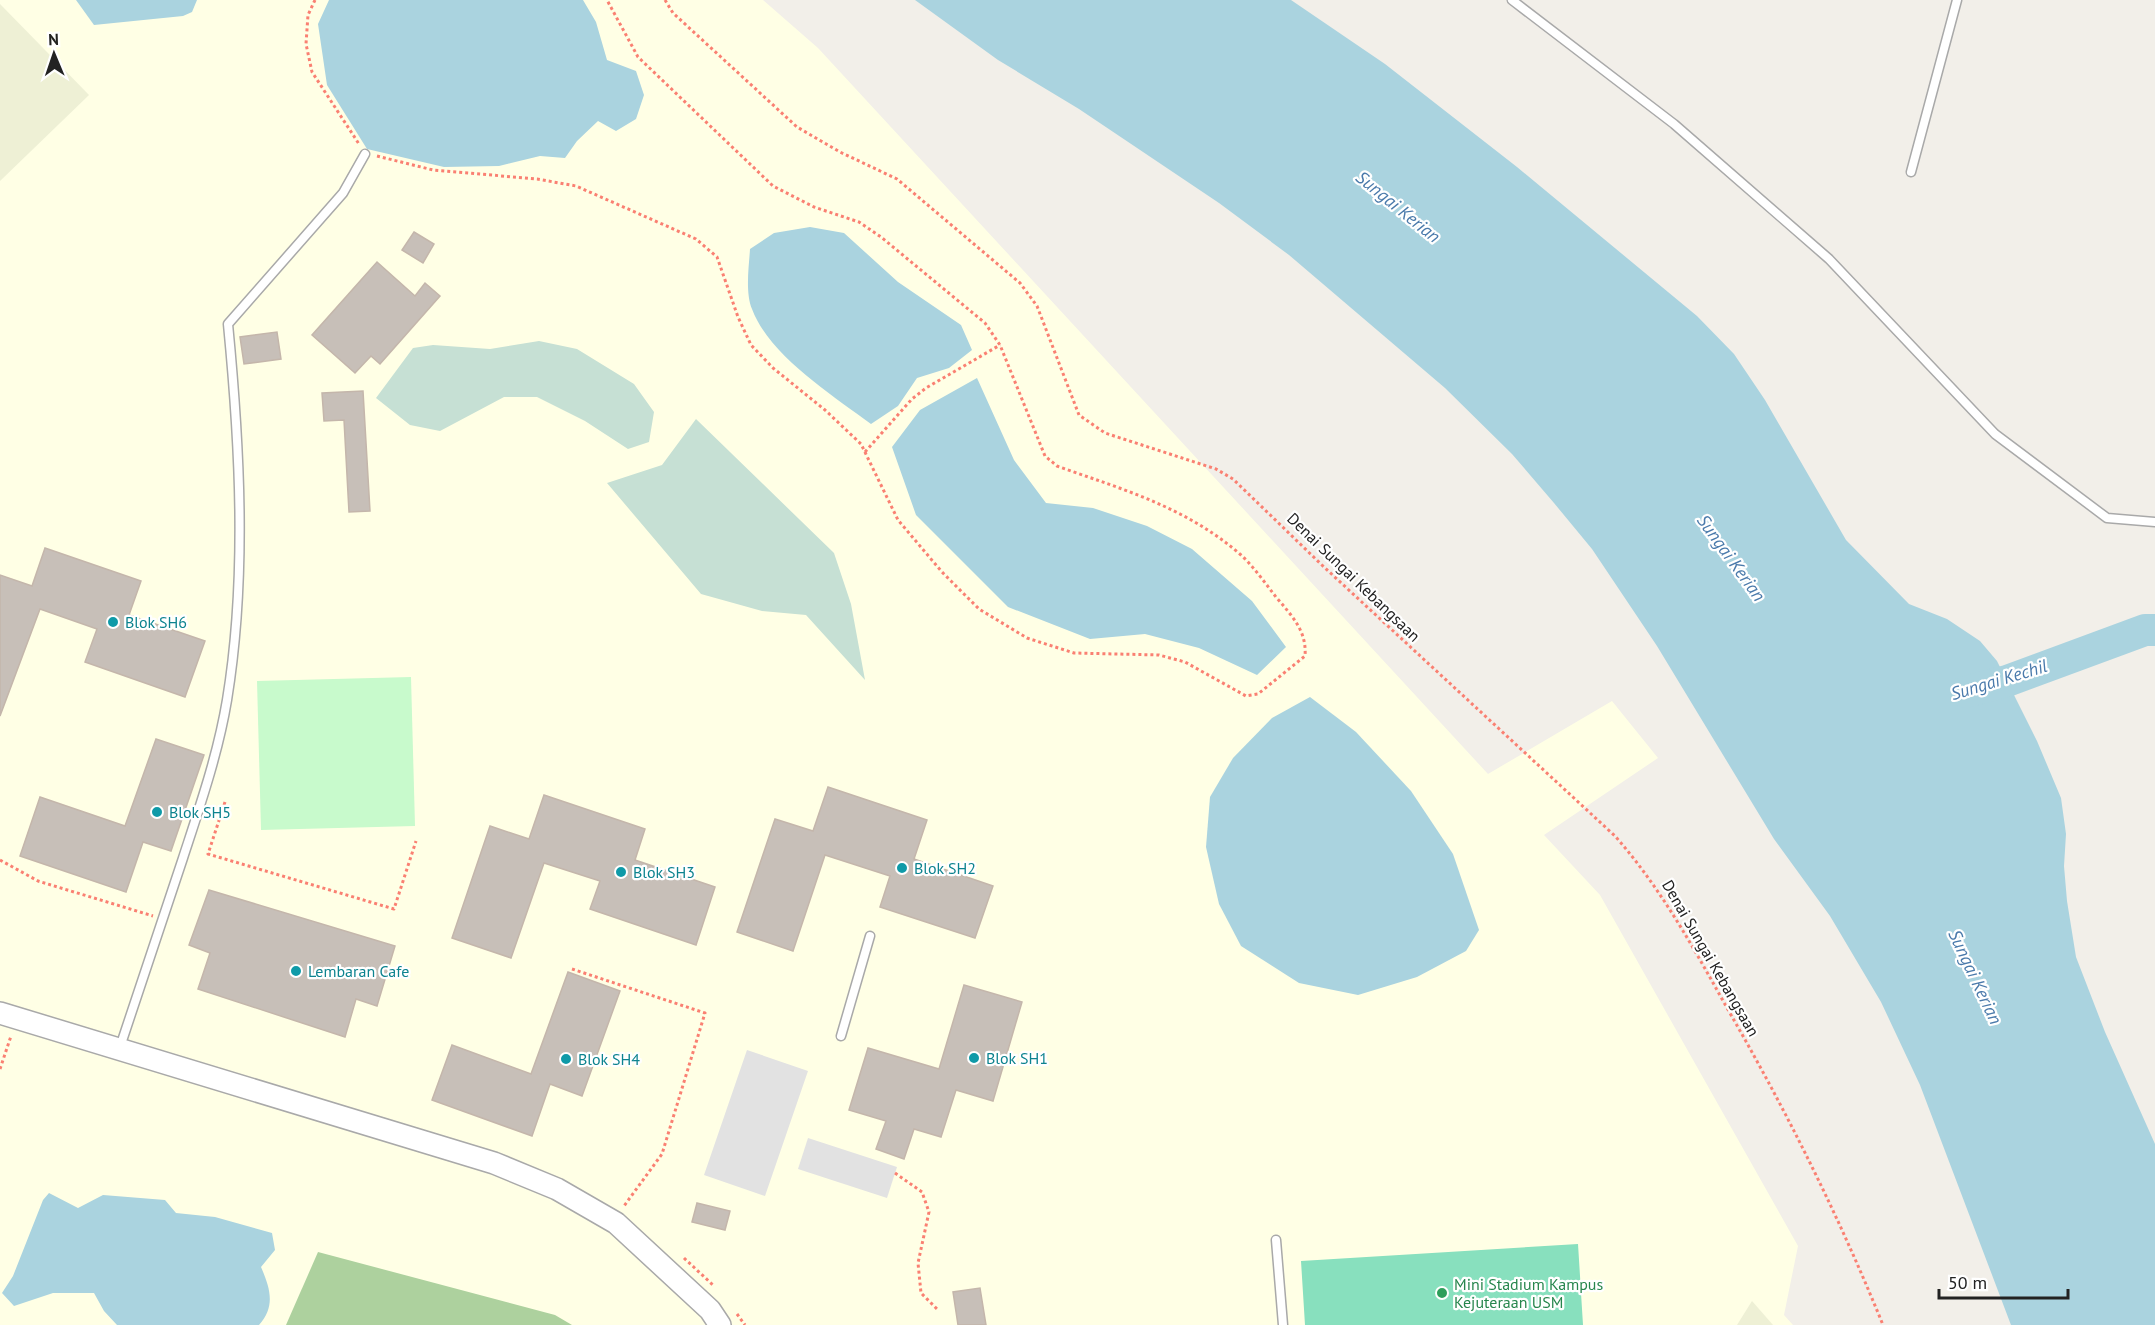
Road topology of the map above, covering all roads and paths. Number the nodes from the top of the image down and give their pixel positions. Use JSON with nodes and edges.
{"nodes":[{"id":1,"x":315,"y":0,"type":"edge"},
{"id":2,"x":607,"y":0,"type":"edge"},
{"id":3,"x":665,"y":0,"type":"edge"},
{"id":4,"x":1512,"y":0,"type":"edge"},
{"id":5,"x":1957,"y":0,"type":"edge"},
{"id":6,"x":365,"y":154,"type":"junction"},
{"id":7,"x":1911,"y":172,"type":"dead end"},
{"id":8,"x":1000,"y":345,"type":"junction"},
{"id":9,"x":865,"y":452,"type":"junction"},
{"id":10,"x":2155,"y":522,"type":"edge"},
{"id":11,"x":225,"y":802,"type":"dead end"},
{"id":12,"x":416,"y":841,"type":"dead end"},
{"id":13,"x":0,"y":860,"type":"edge"},
{"id":14,"x":156,"y":916,"type":"dead end"},
{"id":15,"x":870,"y":936,"type":"dead end"},
{"id":16,"x":572,"y":969,"type":"dead end"},
{"id":17,"x":8,"y":1015,"type":"edge"},
{"id":18,"x":841,"y":1036,"type":"dead end"},
{"id":19,"x":120,"y":1047,"type":"junction"},
{"id":20,"x":0,"y":1069,"type":"edge"},
{"id":21,"x":895,"y":1173,"type":"dead end"},
{"id":22,"x":621,"y":1210,"type":"dead end"},
{"id":23,"x":1275,"y":1240,"type":"dead end"},
{"id":24,"x":938,"y":1310,"type":"dead end"},
{"id":25,"x":720,"y":1325,"type":"edge"},
{"id":26,"x":1283,"y":1325,"type":"edge"},
{"id":27,"x":1883,"y":1325,"type":"edge"}],
"edges":[{"from":1,"to":6,"type":"path"},
{"from":2,"to":8,"type":"path"},
{"from":3,"to":27,"type":"path","name":"Denai Sungai Kebangsaan"},
{"from":4,"to":10,"type":"lane"},
{"from":5,"to":7,"type":"lane"},
{"from":6,"to":9,"type":"path"},
{"from":6,"to":19,"type":"lane"},
{"from":8,"to":9,"type":"path"},
{"from":8,"to":9,"type":"path"},
{"from":11,"to":12,"type":"path"},
{"from":13,"to":14,"type":"path"},
{"from":15,"to":18,"type":"lane"},
{"from":16,"to":22,"type":"path"},
{"from":17,"to":19,"type":"street"},
{"from":17,"to":20,"type":"path"},
{"from":19,"to":25,"type":"street"},
{"from":21,"to":24,"type":"path"},
{"from":23,"to":26,"type":"lane"}]}
